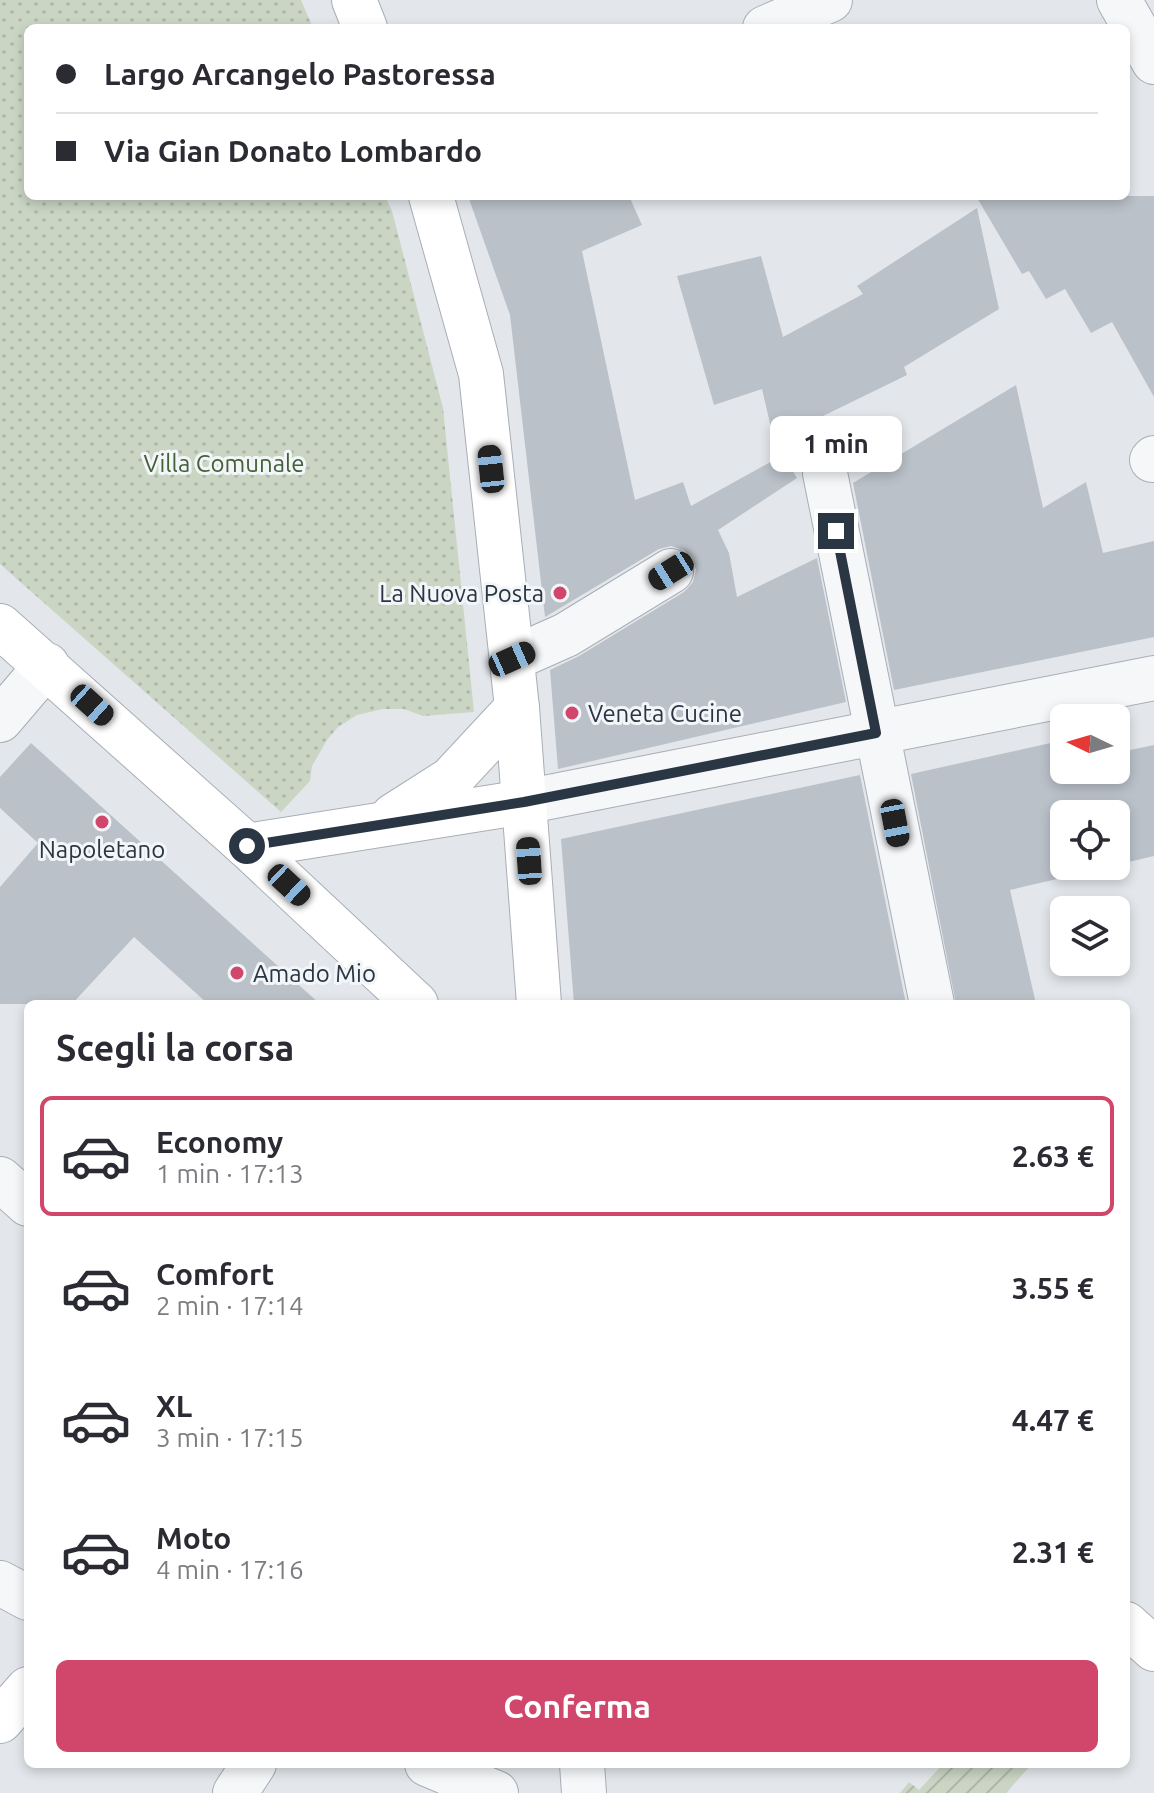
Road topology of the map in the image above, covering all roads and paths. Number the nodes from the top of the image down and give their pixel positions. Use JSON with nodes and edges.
{"nodes":[{"id":1,"x":354,"y":0,"type":"edge"},
{"id":2,"x":830,"y":0,"type":"edge"},
{"id":3,"x":1119,"y":0,"type":"edge"},
{"id":4,"x":363,"y":24,"type":"edge"},
{"id":5,"x":774,"y":24,"type":"edge"},
{"id":6,"x":1154,"y":62,"type":"edge"},
{"id":7,"x":432,"y":200,"type":"edge"},
{"id":8,"x":825,"y":473,"type":"dead end"},
{"id":9,"x":671,"y":571,"type":"dead end"},
{"id":10,"x":0,"y":626,"type":"edge"},
{"id":11,"x":512,"y":659,"type":"junction"},
{"id":12,"x":47,"y":665,"type":"junction"},
{"id":13,"x":1154,"y":678,"type":"edge"},
{"id":14,"x":517,"y":708,"type":"junction"},
{"id":15,"x":0,"y":720,"type":"edge"},
{"id":16,"x":876,"y":733,"type":"junction"},
{"id":17,"x":524,"y":802,"type":"junction"},
{"id":18,"x":381,"y":824,"type":"junction"},
{"id":19,"x":247,"y":846,"type":"junction"},
{"id":20,"x":412,"y":1000,"type":"edge"},
{"id":21,"x":539,"y":1000,"type":"edge"},
{"id":22,"x":931,"y":1000,"type":"edge"},
{"id":23,"x":0,"y":1179,"type":"edge"},
{"id":24,"x":24,"y":1200,"type":"edge"},
{"id":25,"x":0,"y":1583,"type":"edge"},
{"id":26,"x":24,"y":1596,"type":"edge"},
{"id":27,"x":1130,"y":1628,"type":"edge"},
{"id":28,"x":1154,"y":1649,"type":"edge"},
{"id":29,"x":24,"y":1694,"type":"edge"},
{"id":30,"x":0,"y":1721,"type":"edge"},
{"id":31,"x":251,"y":1768,"type":"edge"},
{"id":32,"x":437,"y":1768,"type":"edge"},
{"id":33,"x":582,"y":1768,"type":"edge"},
{"id":34,"x":235,"y":1793,"type":"edge"},
{"id":35,"x":496,"y":1793,"type":"edge"},
{"id":36,"x":584,"y":1793,"type":"edge"}],
"edges":[{"from":1,"to":4,"type":"street"},
{"from":2,"to":5,"type":"street"},
{"from":3,"to":6,"type":"street"},
{"from":7,"to":11,"type":"street"},
{"from":8,"to":16,"type":"street"},
{"from":9,"to":11,"type":"street"},
{"from":10,"to":12,"type":"street"},
{"from":11,"to":14,"type":"street"},
{"from":12,"to":15,"type":"street"},
{"from":12,"to":19,"type":"street"},
{"from":13,"to":16,"type":"street"},
{"from":14,"to":17,"type":"street"},
{"from":14,"to":18,"type":"street"},
{"from":16,"to":17,"type":"street"},
{"from":16,"to":22,"type":"street"},
{"from":17,"to":18,"type":"street"},
{"from":17,"to":21,"type":"street"},
{"from":18,"to":19,"type":"street"},
{"from":19,"to":20,"type":"street"},
{"from":23,"to":24,"type":"street"},
{"from":25,"to":26,"type":"street"},
{"from":27,"to":28,"type":"street"},
{"from":29,"to":30,"type":"street"},
{"from":31,"to":34,"type":"street"},
{"from":32,"to":35,"type":"street"},
{"from":33,"to":36,"type":"street"}]}
